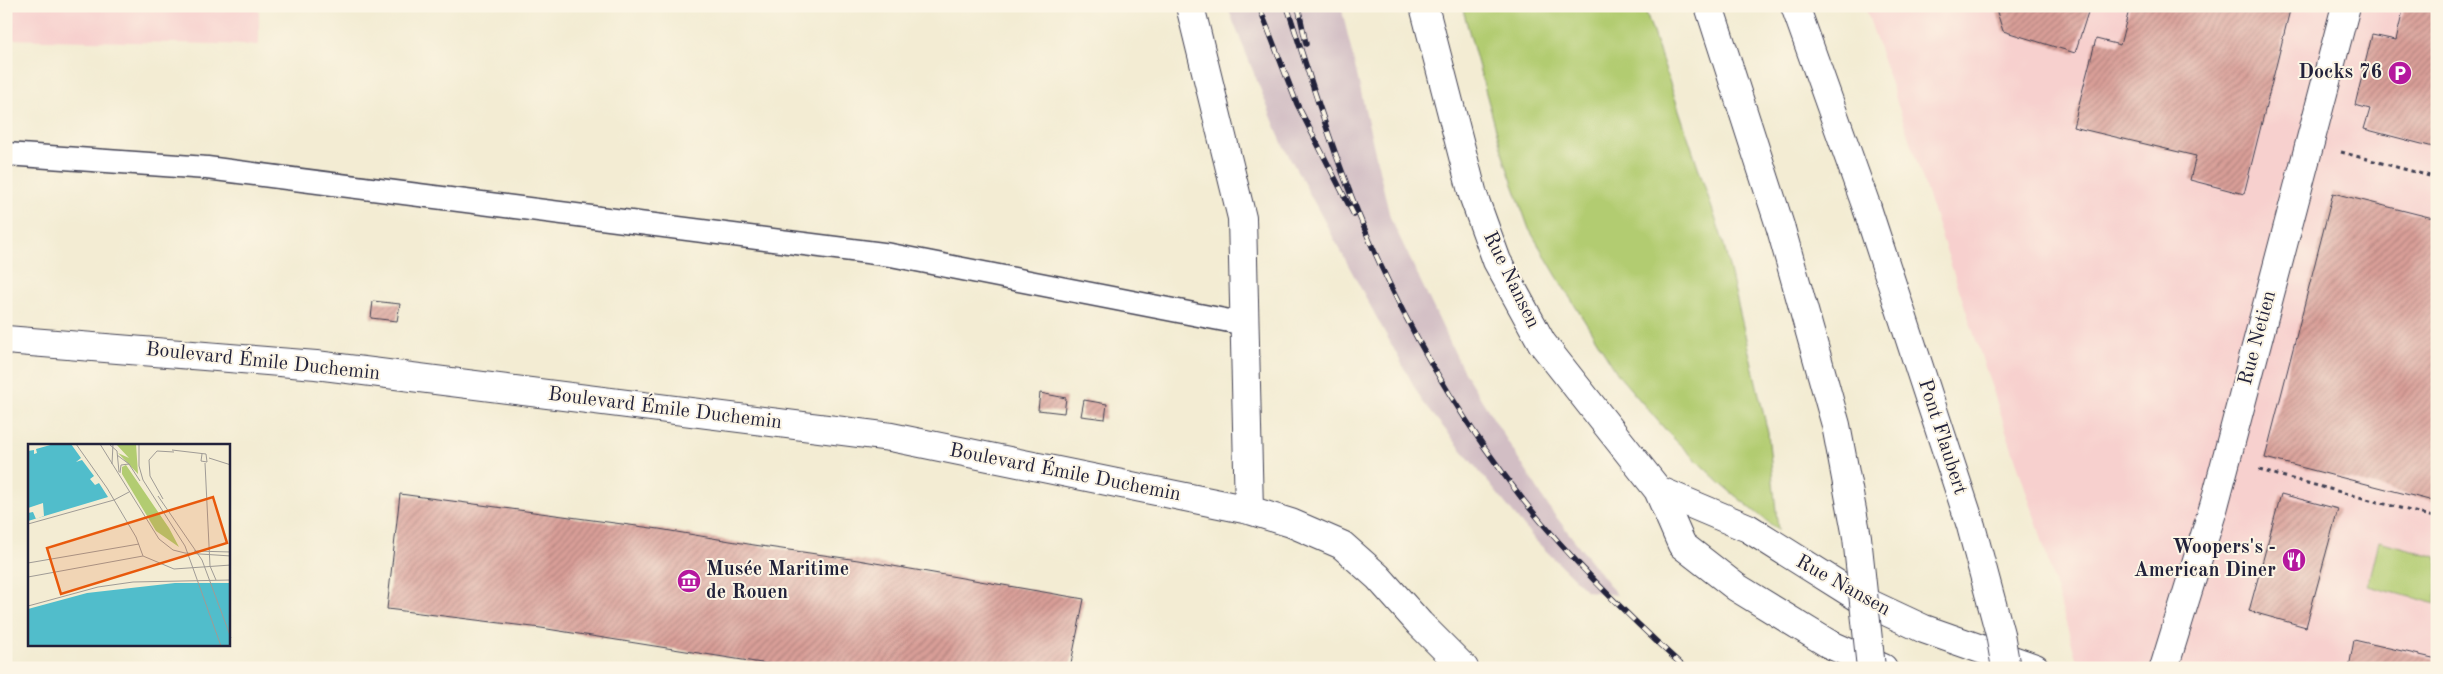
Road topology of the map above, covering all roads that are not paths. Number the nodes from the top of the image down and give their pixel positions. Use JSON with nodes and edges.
{"nodes":[{"id":1,"x":1190,"y":6,"type":"edge"},
{"id":2,"x":1424,"y":6,"type":"edge"},
{"id":3,"x":1709,"y":6,"type":"edge"},
{"id":4,"x":1795,"y":6,"type":"edge"},
{"id":5,"x":2346,"y":6,"type":"edge"},
{"id":6,"x":6,"y":154,"type":"edge"},
{"id":7,"x":1245,"y":324,"type":"junction"},
{"id":8,"x":6,"y":340,"type":"edge"},
{"id":9,"x":1658,"y":490,"type":"junction"},
{"id":10,"x":1249,"y":510,"type":"junction"},
{"id":11,"x":1464,"y":668,"type":"edge"},
{"id":12,"x":1871,"y":668,"type":"edge"},
{"id":13,"x":1883,"y":668,"type":"edge"},
{"id":14,"x":2006,"y":668,"type":"edge"},
{"id":15,"x":2035,"y":668,"type":"edge"},
{"id":16,"x":2164,"y":668,"type":"edge"}],
"edges":[{"from":1,"to":7,"type":"main road"},
{"from":2,"to":9,"type":"main road","name":"Rue Nansen"},
{"from":3,"to":12,"type":"main road","bridge":true},
{"from":4,"to":14,"type":"main road","name":"Pont Flaubert","bridge":true},
{"from":5,"to":16,"type":"main road","name":"Rue Netien"},
{"from":6,"to":7,"type":"lane"},
{"from":7,"to":10,"type":"main road"},
{"from":8,"to":10,"type":"main road","name":"Boulevard Émile Duchemin"},
{"from":9,"to":13,"type":"main road","name":"Rue Nansen"},
{"from":9,"to":15,"type":"main road","name":"Rue Nansen"},
{"from":10,"to":11,"type":"main road","name":"Boulevard Émile Duchemin"}]}
